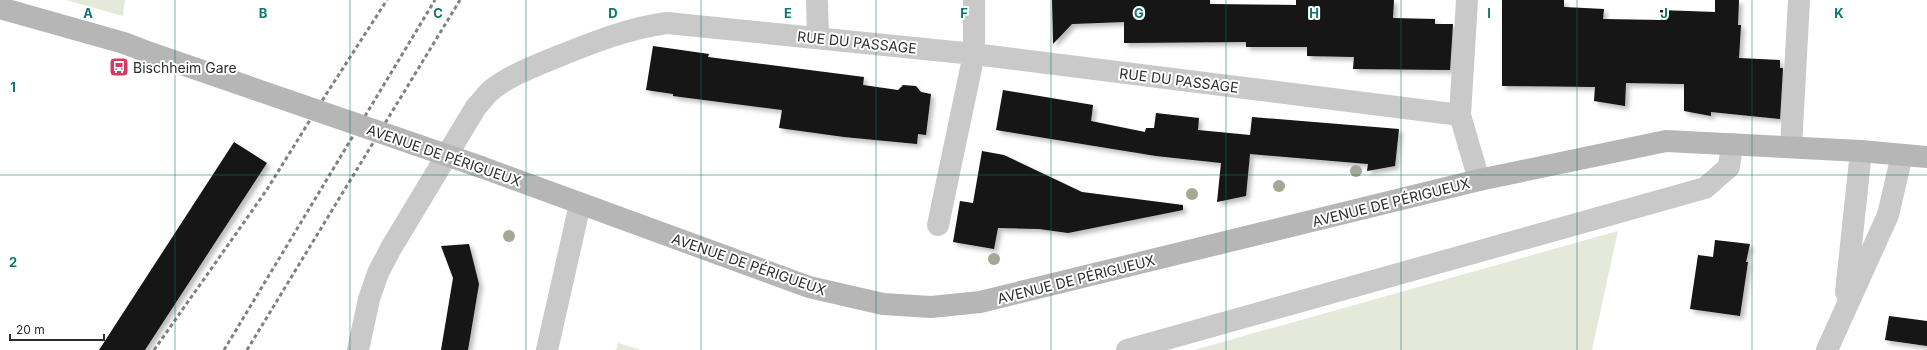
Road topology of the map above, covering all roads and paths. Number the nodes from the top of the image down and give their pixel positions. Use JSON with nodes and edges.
{"nodes":[{"id":1,"x":817,"y":0,"type":"edge"},
{"id":2,"x":974,"y":0,"type":"edge"},
{"id":3,"x":1467,"y":0,"type":"edge"},
{"id":4,"x":1799,"y":0,"type":"edge"},
{"id":5,"x":0,"y":8,"type":"edge"},
{"id":6,"x":818,"y":38,"type":"junction"},
{"id":7,"x":974,"y":54,"type":"junction"},
{"id":8,"x":1460,"y":115,"type":"junction"},
{"id":9,"x":1732,"y":144,"type":"junction"},
{"id":10,"x":1791,"y":148,"type":"junction"},
{"id":11,"x":1861,"y":151,"type":"junction"},
{"id":12,"x":1902,"y":155,"type":"junction"},
{"id":13,"x":1927,"y":157,"type":"edge"},
{"id":14,"x":1479,"y":180,"type":"junction"},
{"id":15,"x":580,"y":204,"type":"junction"},
{"id":16,"x":938,"y":225,"type":"dead end"},
{"id":17,"x":1843,"y":313,"type":"junction"},
{"id":18,"x":358,"y":350,"type":"edge"},
{"id":19,"x":547,"y":350,"type":"edge"},
{"id":20,"x":1127,"y":350,"type":"edge"},
{"id":21,"x":1827,"y":350,"type":"edge"}],
"edges":[{"from":1,"to":6,"type":"street"},
{"from":2,"to":7,"type":"street"},
{"from":3,"to":8,"type":"street"},
{"from":4,"to":10,"type":"street"},
{"from":5,"to":15,"type":"street","name":"AVENUE DE PÉRIGUEUX","bridge":true},
{"from":6,"to":7,"type":"street","name":"RUE DU PASSAGE"},
{"from":6,"to":18,"type":"street","name":"RUE DU PASSAGE"},
{"from":7,"to":8,"type":"street","name":"RUE DU PASSAGE"},
{"from":7,"to":16,"type":"street"},
{"from":8,"to":14,"type":"street"},
{"from":9,"to":10,"type":"street","name":"AVENUE DE PÉRIGUEUX"},
{"from":9,"to":14,"type":"street","name":"AVENUE DE PÉRIGUEUX"},
{"from":9,"to":20,"type":"street"},
{"from":10,"to":11,"type":"street","name":"AVENUE DE PÉRIGUEUX"},
{"from":11,"to":12,"type":"street","name":"AVENUE DE PÉRIGUEUX"},
{"from":11,"to":17,"type":"street"},
{"from":12,"to":13,"type":"street","name":"AVENUE DE PÉRIGUEUX"},
{"from":12,"to":17,"type":"street"},
{"from":14,"to":15,"type":"street","name":"AVENUE DE PÉRIGUEUX"},
{"from":15,"to":19,"type":"street"},
{"from":17,"to":21,"type":"street"}]}
